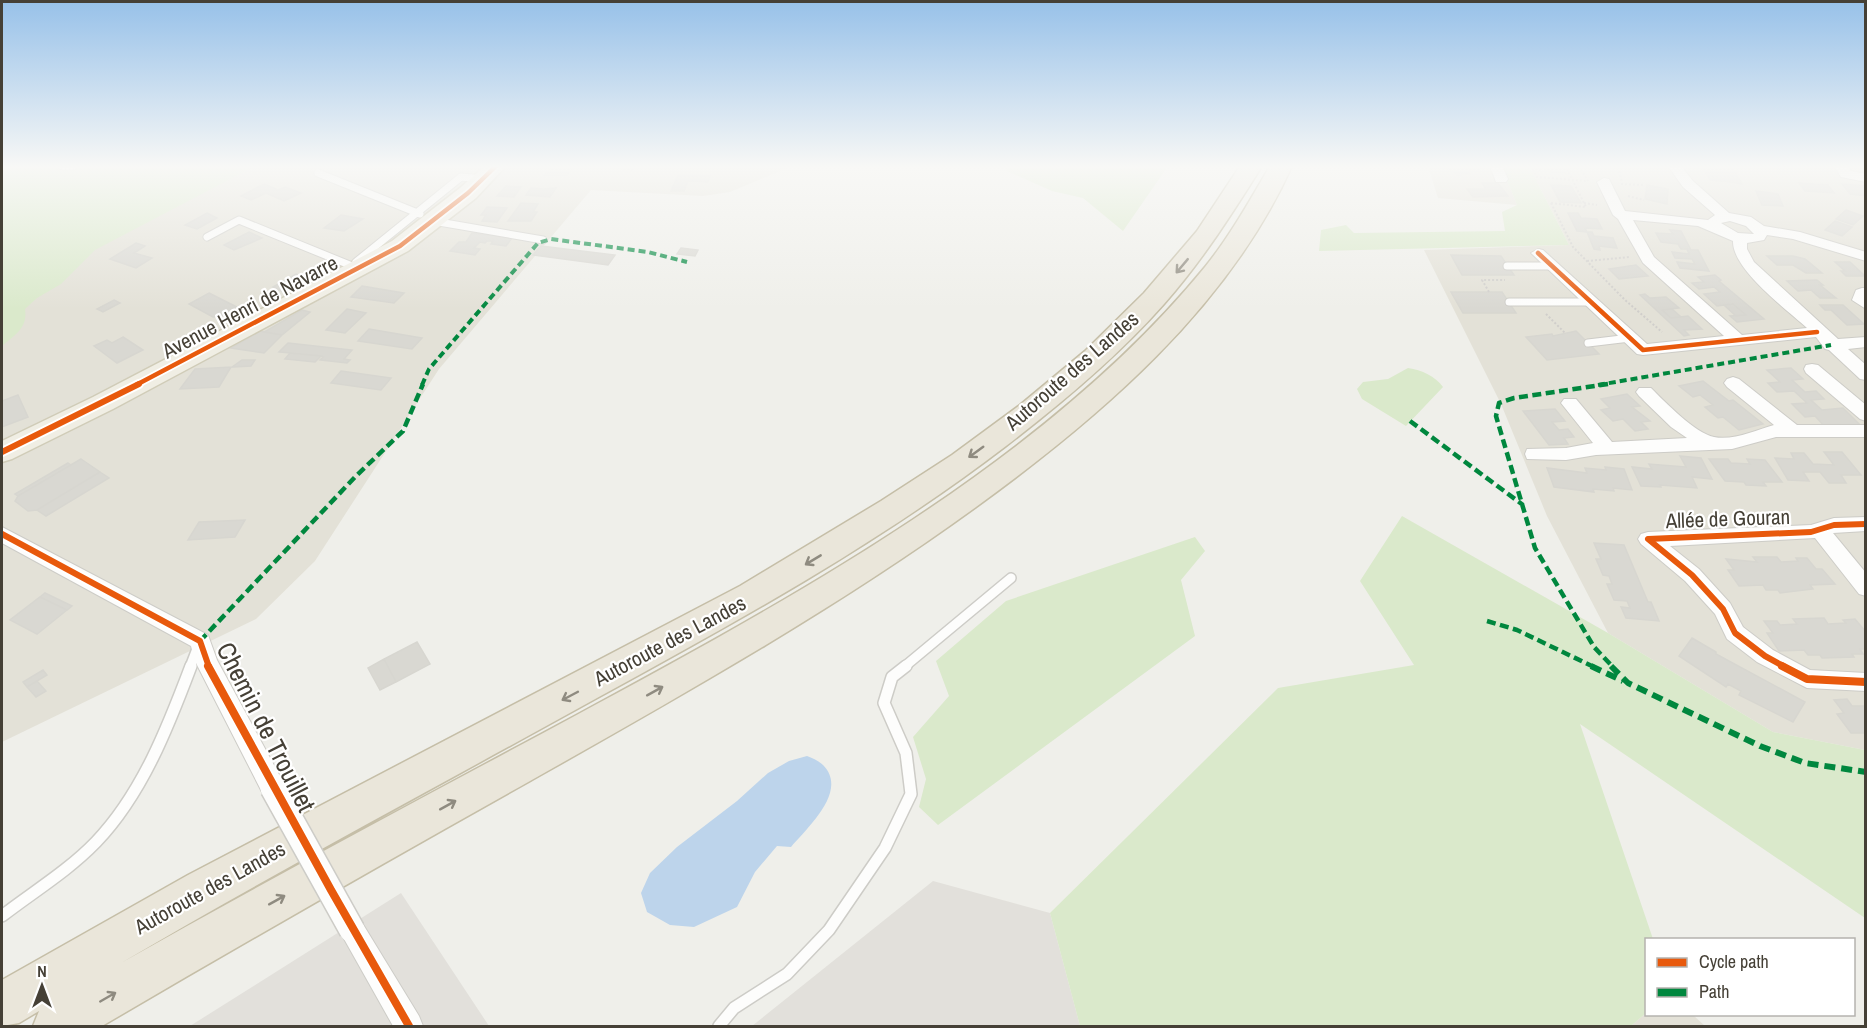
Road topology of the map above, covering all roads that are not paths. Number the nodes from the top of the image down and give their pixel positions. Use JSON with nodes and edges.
{"nodes":[{"id":1,"x":418,"y":214,"type":"edge"},
{"id":2,"x":433,"y":214,"type":"edge"},
{"id":3,"x":1221,"y":214,"type":"edge"},
{"id":4,"x":1254,"y":214,"type":"edge"},
{"id":5,"x":1620,"y":214,"type":"edge"},
{"id":6,"x":1713,"y":214,"type":"edge"},
{"id":7,"x":428,"y":218,"type":"junction"},
{"id":8,"x":1625,"y":219,"type":"dead end"},
{"id":9,"x":1720,"y":222,"type":"junction"},
{"id":10,"x":1760,"y":230,"type":"junction"},
{"id":11,"x":207,"y":237,"type":"dead end"},
{"id":12,"x":1740,"y":238,"type":"junction"},
{"id":13,"x":543,"y":240,"type":"dead end"},
{"id":14,"x":1538,"y":254,"type":"dead end"},
{"id":15,"x":1866,"y":257,"type":"edge"},
{"id":16,"x":1507,"y":266,"type":"dead end"},
{"id":17,"x":1552,"y":266,"type":"junction"},
{"id":18,"x":355,"y":268,"type":"junction"},
{"id":19,"x":1866,"y":293,"type":"edge"},
{"id":20,"x":1509,"y":302,"type":"dead end"},
{"id":21,"x":1591,"y":302,"type":"junction"},
{"id":22,"x":1866,"y":304,"type":"edge"},
{"id":23,"x":1817,"y":332,"type":"junction"},
{"id":24,"x":1630,"y":338,"type":"junction"},
{"id":25,"x":1737,"y":339,"type":"junction"},
{"id":26,"x":1866,"y":342,"type":"edge"},
{"id":27,"x":1588,"y":343,"type":"dead end"},
{"id":28,"x":1831,"y":345,"type":"junction"},
{"id":29,"x":1812,"y":369,"type":"dead end"},
{"id":30,"x":1866,"y":375,"type":"edge"},
{"id":31,"x":1733,"y":383,"type":"dead end"},
{"id":32,"x":1645,"y":392,"type":"dead end"},
{"id":33,"x":1570,"y":403,"type":"dead end"},
{"id":34,"x":1866,"y":415,"type":"edge"},
{"id":35,"x":1793,"y":431,"type":"junction"},
{"id":36,"x":1866,"y":431,"type":"edge"},
{"id":37,"x":1709,"y":442,"type":"junction"},
{"id":38,"x":1607,"y":448,"type":"junction"},
{"id":39,"x":2,"y":452,"type":"edge"},
{"id":40,"x":1534,"y":454,"type":"dead end"},
{"id":41,"x":1866,"y":524,"type":"edge"},
{"id":42,"x":1820,"y":531,"type":"junction"},
{"id":43,"x":2,"y":534,"type":"edge"},
{"id":44,"x":1011,"y":578,"type":"dead end"},
{"id":45,"x":1866,"y":588,"type":"edge"},
{"id":46,"x":200,"y":641,"type":"junction"},
{"id":47,"x":1866,"y":682,"type":"edge"},
{"id":48,"x":2,"y":916,"type":"edge"},
{"id":49,"x":2,"y":1005,"type":"edge"},
{"id":50,"x":57,"y":1026,"type":"edge"},
{"id":51,"x":409,"y":1026,"type":"edge"},
{"id":52,"x":719,"y":1026,"type":"edge"}],
"edges":[{"from":1,"to":7,"type":"lane"},
{"from":2,"to":7,"type":"main road","name":"Avenue Henri de Navarre"},
{"from":3,"to":49,"type":"highway","name":"Autoroute des Landes","one_way":true},
{"from":50,"to":4,"type":"highway","name":"Autoroute des Landes","one_way":true},
{"from":5,"to":9,"type":"street"},
{"from":6,"to":9,"type":"street"},
{"from":7,"to":13,"type":"lane"},
{"from":7,"to":18,"type":"main road","name":"Avenue Henri de Navarre"},
{"from":8,"to":25,"type":"street"},
{"from":9,"to":10,"type":"street"},
{"from":9,"to":12,"type":"street"},
{"from":10,"to":12,"type":"street"},
{"from":10,"to":15,"type":"street"},
{"from":11,"to":18,"type":"lane"},
{"from":12,"to":23,"type":"street"},
{"from":14,"to":17,"type":"street"},
{"from":16,"to":17,"type":"lane"},
{"from":17,"to":21,"type":"street"},
{"from":18,"to":39,"type":"main road","name":"Avenue Henri de Navarre"},
{"from":19,"to":22,"type":"street"},
{"from":20,"to":21,"type":"lane"},
{"from":21,"to":24,"type":"street"},
{"from":23,"to":25,"type":"street"},
{"from":23,"to":28,"type":"street"},
{"from":24,"to":25,"type":"street"},
{"from":24,"to":27,"type":"lane"},
{"from":26,"to":28,"type":"street"},
{"from":28,"to":30,"type":"street"},
{"from":29,"to":34,"type":"street"},
{"from":31,"to":35,"type":"street"},
{"from":32,"to":37,"type":"street"},
{"from":33,"to":38,"type":"street"},
{"from":35,"to":36,"type":"street"},
{"from":35,"to":37,"type":"street"},
{"from":37,"to":38,"type":"street"},
{"from":38,"to":40,"type":"street"},
{"from":41,"to":42,"type":"street","name":"Allée de Gouran"},
{"from":42,"to":45,"type":"street","name":"Allée de Gouran"},
{"from":42,"to":47,"type":"street","name":"Allée de Gouran"},
{"from":43,"to":46,"type":"street","name":"Chemin de Trouillet"},
{"from":44,"to":52,"type":"lane"},
{"from":46,"to":48,"type":"lane"},
{"from":46,"to":51,"type":"street","name":"Chemin de Trouillet","bridge":true}]}
